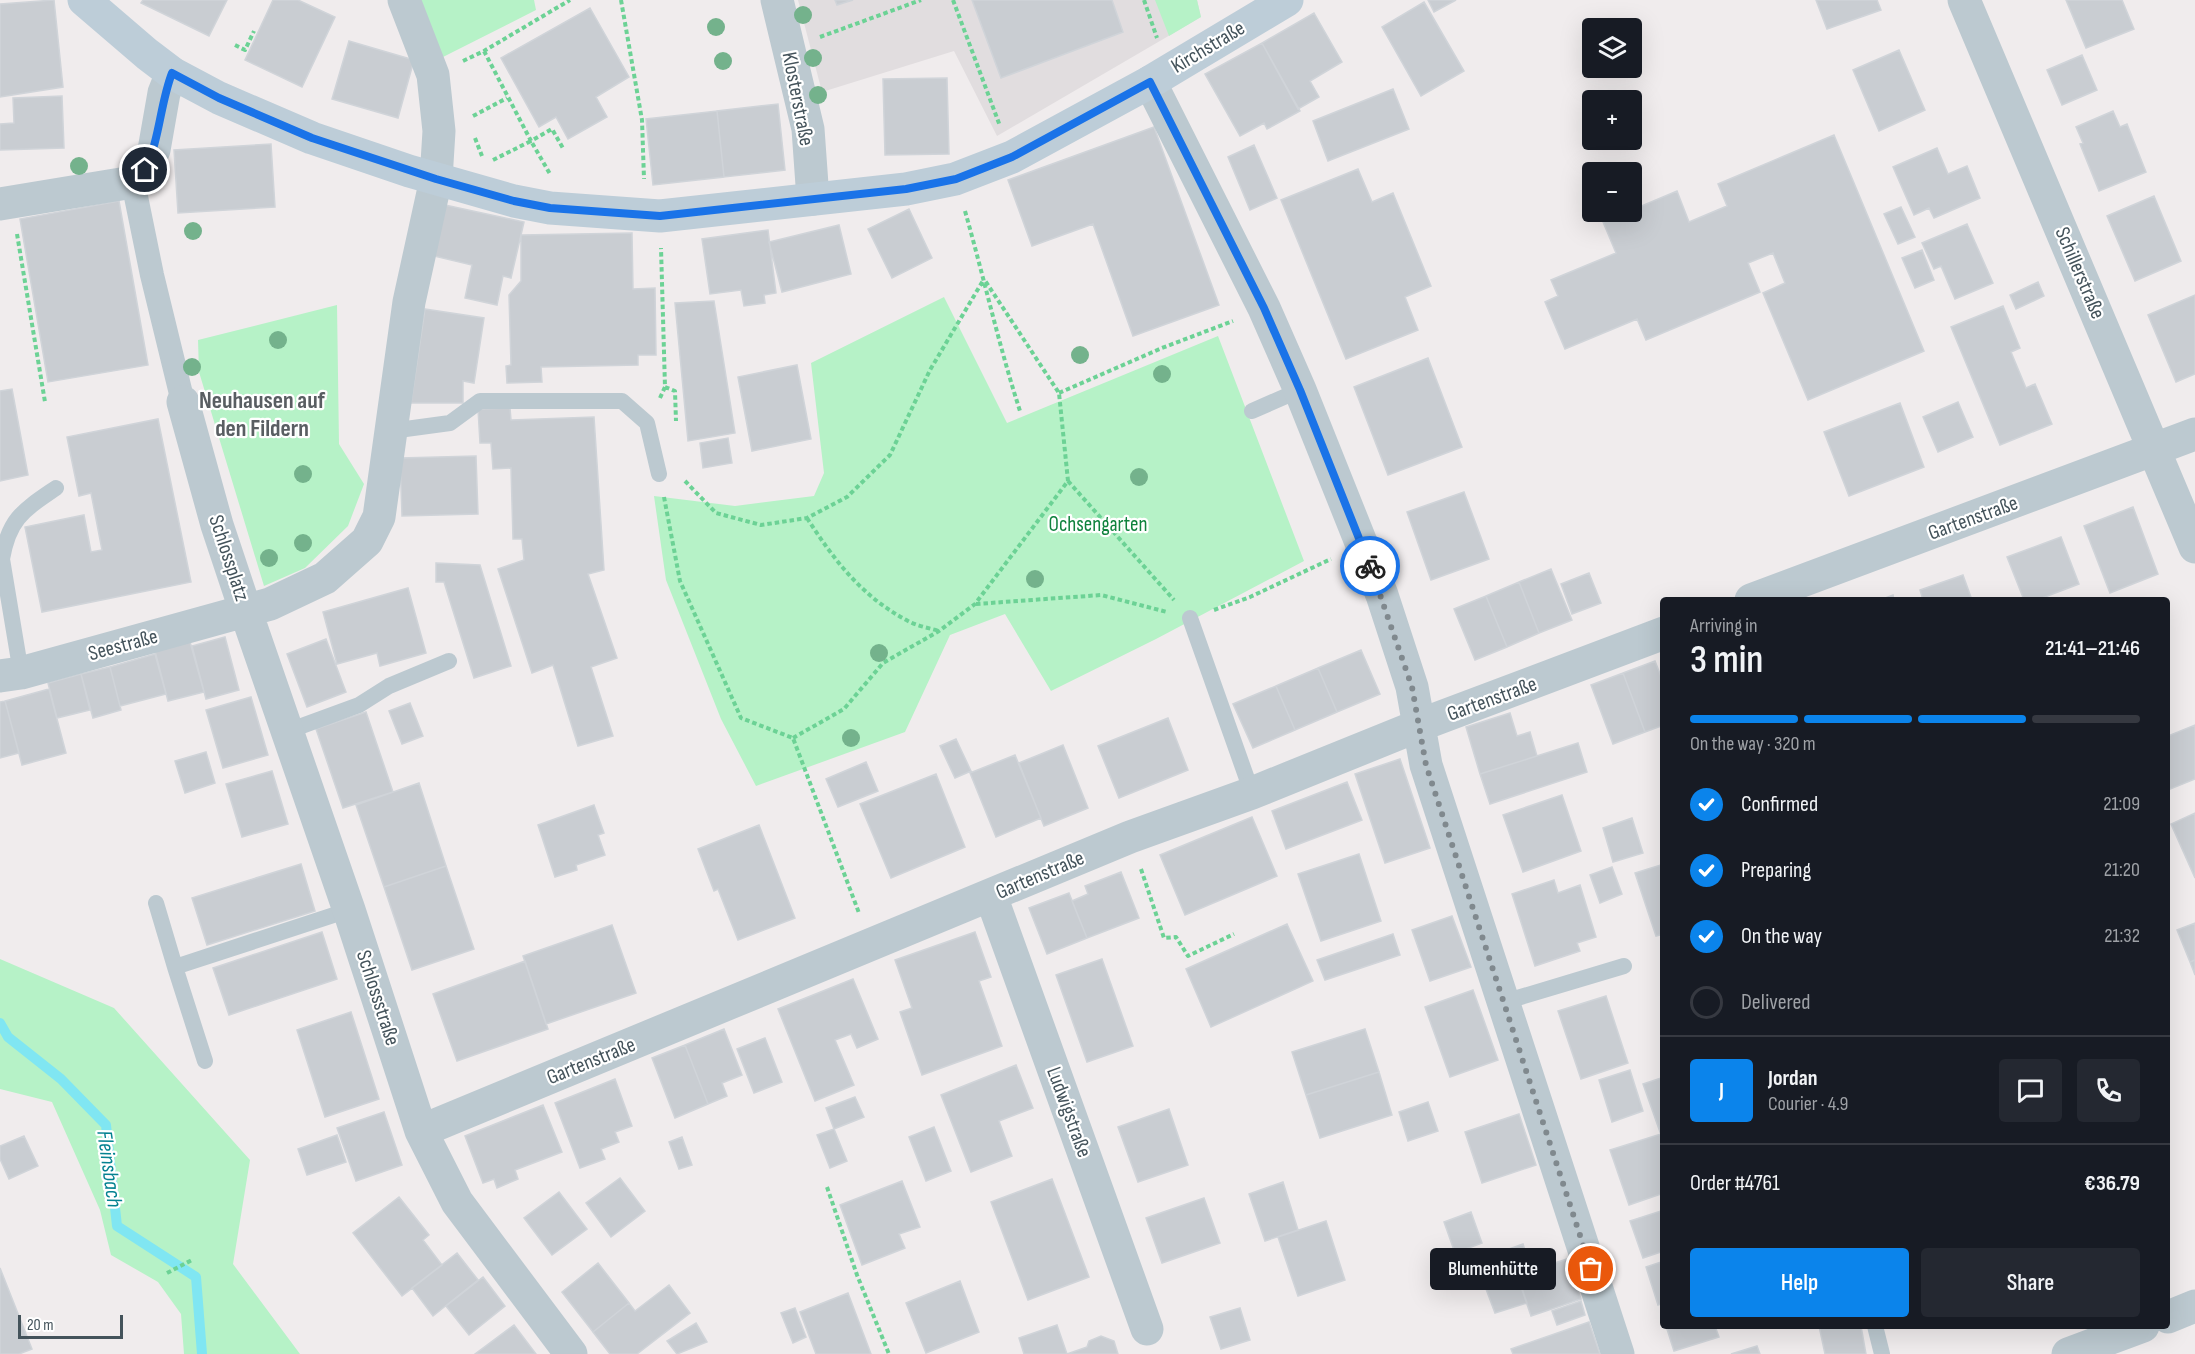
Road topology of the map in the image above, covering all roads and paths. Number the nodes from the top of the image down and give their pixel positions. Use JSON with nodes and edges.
{"nodes":[{"id":1,"x":84,"y":0,"type":"edge"},
{"id":2,"x":404,"y":0,"type":"edge"},
{"id":3,"x":570,"y":0,"type":"edge"},
{"id":4,"x":621,"y":0,"type":"edge"},
{"id":5,"x":777,"y":0,"type":"edge"},
{"id":6,"x":921,"y":0,"type":"edge"},
{"id":7,"x":953,"y":0,"type":"edge"},
{"id":8,"x":1287,"y":0,"type":"edge"},
{"id":9,"x":1964,"y":0,"type":"edge"},
{"id":10,"x":254,"y":31,"type":"dead end"},
{"id":11,"x":235,"y":45,"type":"dead end"},
{"id":12,"x":789,"y":48,"type":"junction"},
{"id":13,"x":484,"y":51,"type":"junction"},
{"id":14,"x":452,"y":66,"type":"dead end"},
{"id":15,"x":172,"y":73,"type":"junction"},
{"id":16,"x":1150,"y":82,"type":"junction"},
{"id":17,"x":507,"y":98,"type":"junction"},
{"id":18,"x":468,"y":119,"type":"dead end"},
{"id":19,"x":531,"y":141,"type":"junction"},
{"id":20,"x":564,"y":150,"type":"dead end"},
{"id":21,"x":1012,"y":157,"type":"junction"},
{"id":22,"x":484,"y":164,"type":"dead end"},
{"id":23,"x":552,"y":177,"type":"dead end"},
{"id":24,"x":436,"y":179,"type":"junction"},
{"id":25,"x":956,"y":179,"type":"junction"},
{"id":26,"x":133,"y":182,"type":"junction"},
{"id":27,"x":644,"y":182,"type":"dead end"},
{"id":28,"x":813,"y":199,"type":"junction"},
{"id":29,"x":6,"y":203,"type":"edge"},
{"id":30,"x":660,"y":216,"type":"junction"},
{"id":31,"x":984,"y":279,"type":"junction"},
{"id":32,"x":1264,"y":308,"type":"junction"},
{"id":33,"x":665,"y":387,"type":"junction"},
{"id":34,"x":1300,"y":390,"type":"junction"},
{"id":35,"x":1059,"y":393,"type":"junction"},
{"id":36,"x":45,"y":402,"type":"dead end"},
{"id":37,"x":183,"y":402,"type":"joint"},
{"id":38,"x":1020,"y":411,"type":"dead end"},
{"id":39,"x":1252,"y":411,"type":"dead end"},
{"id":40,"x":647,"y":423,"type":"junction"},
{"id":41,"x":676,"y":425,"type":"dead end"},
{"id":42,"x":391,"y":431,"type":"junction"},
{"id":43,"x":2195,"y":434,"type":"edge"},
{"id":44,"x":2154,"y":450,"type":"junction"},
{"id":45,"x":659,"y":474,"type":"joint"},
{"id":46,"x":683,"y":480,"type":"dead end"},
{"id":47,"x":1068,"y":481,"type":"junction"},
{"id":48,"x":56,"y":488,"type":"dead end"},
{"id":49,"x":807,"y":518,"type":"junction"},
{"id":50,"x":1362,"y":545,"type":"junction"},
{"id":51,"x":2195,"y":547,"type":"edge"},
{"id":52,"x":1759,"y":597,"type":"edge"},
{"id":53,"x":975,"y":604,"type":"junction"},
{"id":54,"x":246,"y":612,"type":"junction"},
{"id":55,"x":1190,"y":618,"type":"junction"},
{"id":56,"x":939,"y":630,"type":"junction"},
{"id":57,"x":1660,"y":635,"type":"edge"},
{"id":58,"x":449,"y":661,"type":"dead end"},
{"id":59,"x":11,"y":675,"type":"edge"},
{"id":60,"x":1420,"y":725,"type":"junction"},
{"id":61,"x":288,"y":730,"type":"junction"},
{"id":62,"x":793,"y":738,"type":"junction"},
{"id":63,"x":1252,"y":793,"type":"junction"},
{"id":64,"x":1131,"y":837,"type":"junction"},
{"id":65,"x":991,"y":896,"type":"junction"},
{"id":66,"x":156,"y":903,"type":"dead end"},
{"id":67,"x":349,"y":910,"type":"junction"},
{"id":68,"x":1234,"y":934,"type":"dead end"},
{"id":69,"x":871,"y":944,"type":"junction"},
{"id":70,"x":1624,"y":966,"type":"dead end"},
{"id":71,"x":175,"y":967,"type":"junction"},
{"id":72,"x":1504,"y":1002,"type":"junction"},
{"id":73,"x":205,"y":1061,"type":"dead end"},
{"id":74,"x":421,"y":1131,"type":"junction"},
{"id":75,"x":827,"y":1187,"type":"dead end"},
{"id":76,"x":192,"y":1260,"type":"dead end"},
{"id":77,"x":167,"y":1274,"type":"dead end"},
{"id":78,"x":2195,"y":1306,"type":"edge"},
{"id":79,"x":2170,"y":1316,"type":"edge"},
{"id":80,"x":1148,"y":1329,"type":"dead end"},
{"id":81,"x":1876,"y":1329,"type":"edge"},
{"id":82,"x":2135,"y":1329,"type":"edge"},
{"id":83,"x":571,"y":1354,"type":"edge"},
{"id":84,"x":889,"y":1354,"type":"edge"},
{"id":85,"x":1618,"y":1354,"type":"edge"},
{"id":86,"x":1882,"y":1354,"type":"edge"},
{"id":87,"x":2068,"y":1354,"type":"edge"}],
"edges":[{"from":1,"to":15,"type":"main road","name":"Kirchstraße"},
{"from":2,"to":24,"type":"street","name":"Schlossplatz"},
{"from":3,"to":13,"type":"path"},
{"from":4,"to":27,"type":"path"},
{"from":5,"to":12,"type":"street","name":"Klosterstraße"},
{"from":6,"to":12,"type":"path"},
{"from":7,"to":21,"type":"path"},
{"from":8,"to":16,"type":"main road","name":"Kirchstraße"},
{"from":9,"to":44,"type":"street","name":"Schillerstraße"},
{"from":10,"to":11,"type":"path"},
{"from":12,"to":28,"type":"street","name":"Klosterstraße"},
{"from":13,"to":14,"type":"path"},
{"from":13,"to":17,"type":"path"},
{"from":15,"to":24,"type":"main road","name":"Kirchstraße"},
{"from":15,"to":26,"type":"street"},
{"from":16,"to":21,"type":"main road","name":"Kirchstraße"},
{"from":16,"to":32,"type":"street"},
{"from":17,"to":18,"type":"path"},
{"from":17,"to":19,"type":"path"},
{"from":19,"to":20,"type":"path"},
{"from":19,"to":22,"type":"path"},
{"from":19,"to":23,"type":"path"},
{"from":21,"to":25,"type":"main road","name":"Kirchstraße"},
{"from":24,"to":30,"type":"main road","name":"Kirchstraße"},
{"from":24,"to":42,"type":"street","name":"Schlossplatz"},
{"from":25,"to":28,"type":"main road","name":"Kirchstraße"},
{"from":25,"to":31,"type":"path"},
{"from":26,"to":29,"type":"street"},
{"from":26,"to":37,"type":"street","name":"Schlossplatz"},
{"from":28,"to":30,"type":"main road","name":"Kirchstraße"},
{"from":29,"to":36,"type":"path"},
{"from":30,"to":33,"type":"path"},
{"from":31,"to":35,"type":"path"},
{"from":31,"to":38,"type":"path"},
{"from":31,"to":49,"type":"path"},
{"from":32,"to":34,"type":"street"},
{"from":32,"to":35,"type":"path"},
{"from":33,"to":40,"type":"path"},
{"from":33,"to":41,"type":"path"},
{"from":34,"to":39,"type":"lane"},
{"from":34,"to":50,"type":"street"},
{"from":35,"to":47,"type":"path"},
{"from":37,"to":54,"type":"street","name":"Schlossplatz"},
{"from":40,"to":42,"type":"lane"},
{"from":40,"to":45,"type":"lane"},
{"from":42,"to":54,"type":"street","name":"Schlossplatz"},
{"from":43,"to":44,"type":"street","name":"Gartenstraße"},
{"from":44,"to":51,"type":"street","name":"Schillerstraße"},
{"from":44,"to":52,"type":"street","name":"Gartenstraße"},
{"from":45,"to":62,"type":"path"},
{"from":46,"to":49,"type":"path"},
{"from":47,"to":53,"type":"path"},
{"from":47,"to":55,"type":"path"},
{"from":48,"to":59,"type":"lane"},
{"from":49,"to":56,"type":"path"},
{"from":50,"to":55,"type":"path"},
{"from":50,"to":60,"type":"street"},
{"from":53,"to":55,"type":"path"},
{"from":53,"to":56,"type":"path"},
{"from":54,"to":59,"type":"street","name":"Seestraße"},
{"from":54,"to":61,"type":"street","name":"Schlossstraße"},
{"from":55,"to":63,"type":"lane"},
{"from":56,"to":62,"type":"path"},
{"from":57,"to":60,"type":"street","name":"Gartenstraße"},
{"from":58,"to":61,"type":"lane"},
{"from":60,"to":63,"type":"street","name":"Gartenstraße"},
{"from":60,"to":72,"type":"street"},
{"from":61,"to":67,"type":"street","name":"Schlossstraße"},
{"from":62,"to":69,"type":"path"},
{"from":63,"to":64,"type":"street","name":"Gartenstraße"},
{"from":64,"to":65,"type":"street","name":"Gartenstraße"},
{"from":64,"to":68,"type":"path"},
{"from":65,"to":69,"type":"street","name":"Gartenstraße"},
{"from":65,"to":80,"type":"street","name":"Ludwigstraße"},
{"from":66,"to":71,"type":"lane"},
{"from":67,"to":71,"type":"lane"},
{"from":67,"to":74,"type":"street","name":"Schlossstraße"},
{"from":69,"to":74,"type":"street","name":"Gartenstraße"},
{"from":70,"to":72,"type":"lane"},
{"from":71,"to":73,"type":"lane"},
{"from":72,"to":85,"type":"street"},
{"from":74,"to":83,"type":"street","name":"Schlossstraße"},
{"from":75,"to":84,"type":"path"},
{"from":76,"to":77,"type":"path"},
{"from":78,"to":79,"type":"street"},
{"from":81,"to":86,"type":"lane"},
{"from":82,"to":87,"type":"street"}]}
